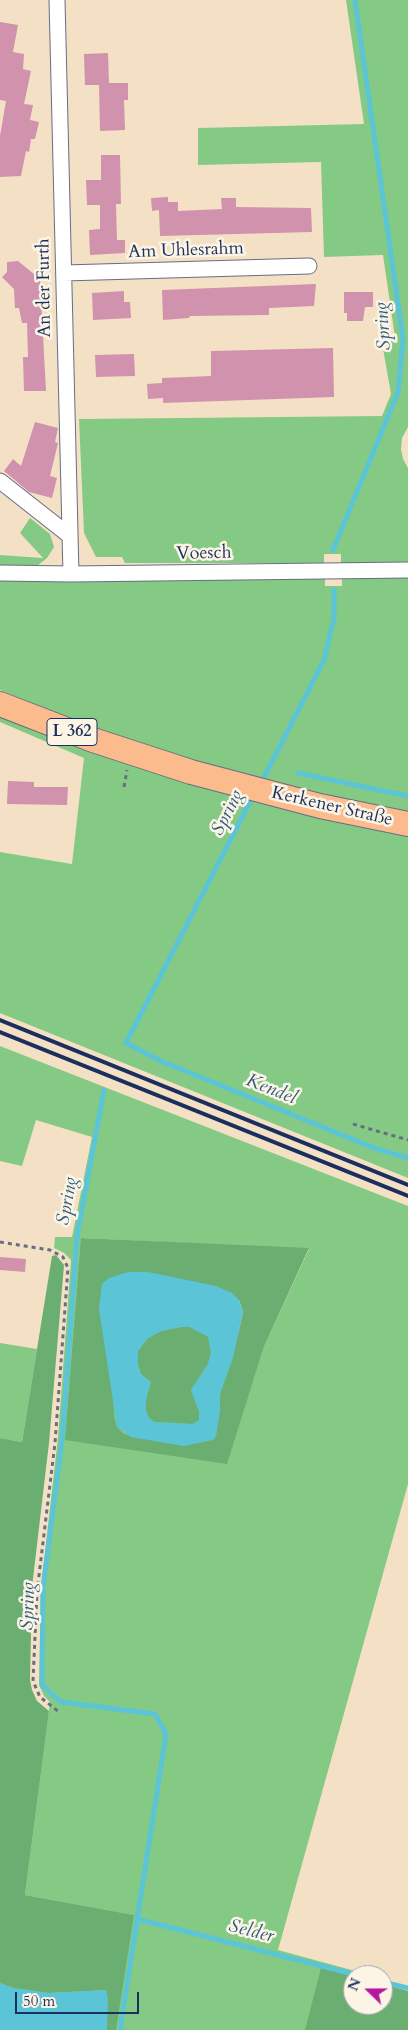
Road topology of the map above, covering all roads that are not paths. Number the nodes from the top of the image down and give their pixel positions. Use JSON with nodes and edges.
{"nodes":[{"id":1,"x":57,"y":0,"type":"edge"},
{"id":2,"x":309,"y":266,"type":"dead end"},
{"id":3,"x":64,"y":273,"type":"junction"},
{"id":4,"x":0,"y":481,"type":"edge"},
{"id":5,"x":70,"y":536,"type":"junction"},
{"id":6,"x":408,"y":570,"type":"edge"},
{"id":7,"x":0,"y":573,"type":"edge"},
{"id":8,"x":71,"y":574,"type":"junction"},
{"id":9,"x":0,"y":704,"type":"edge"},
{"id":10,"x":408,"y":824,"type":"edge"}],
"edges":[{"from":1,"to":3,"type":"street","name":"An der Furth"},
{"from":2,"to":3,"type":"street","name":"Am Uhlesrahm"},
{"from":3,"to":5,"type":"street","name":"An der Furth"},
{"from":4,"to":5,"type":"street"},
{"from":5,"to":8,"type":"street","name":"An der Furth"},
{"from":6,"to":8,"type":"street","name":"Voesch"},
{"from":7,"to":8,"type":"street","name":"Voesch"},
{"from":9,"to":10,"type":"main road","name":"Kerkener Straße","number":"L 362"}]}
